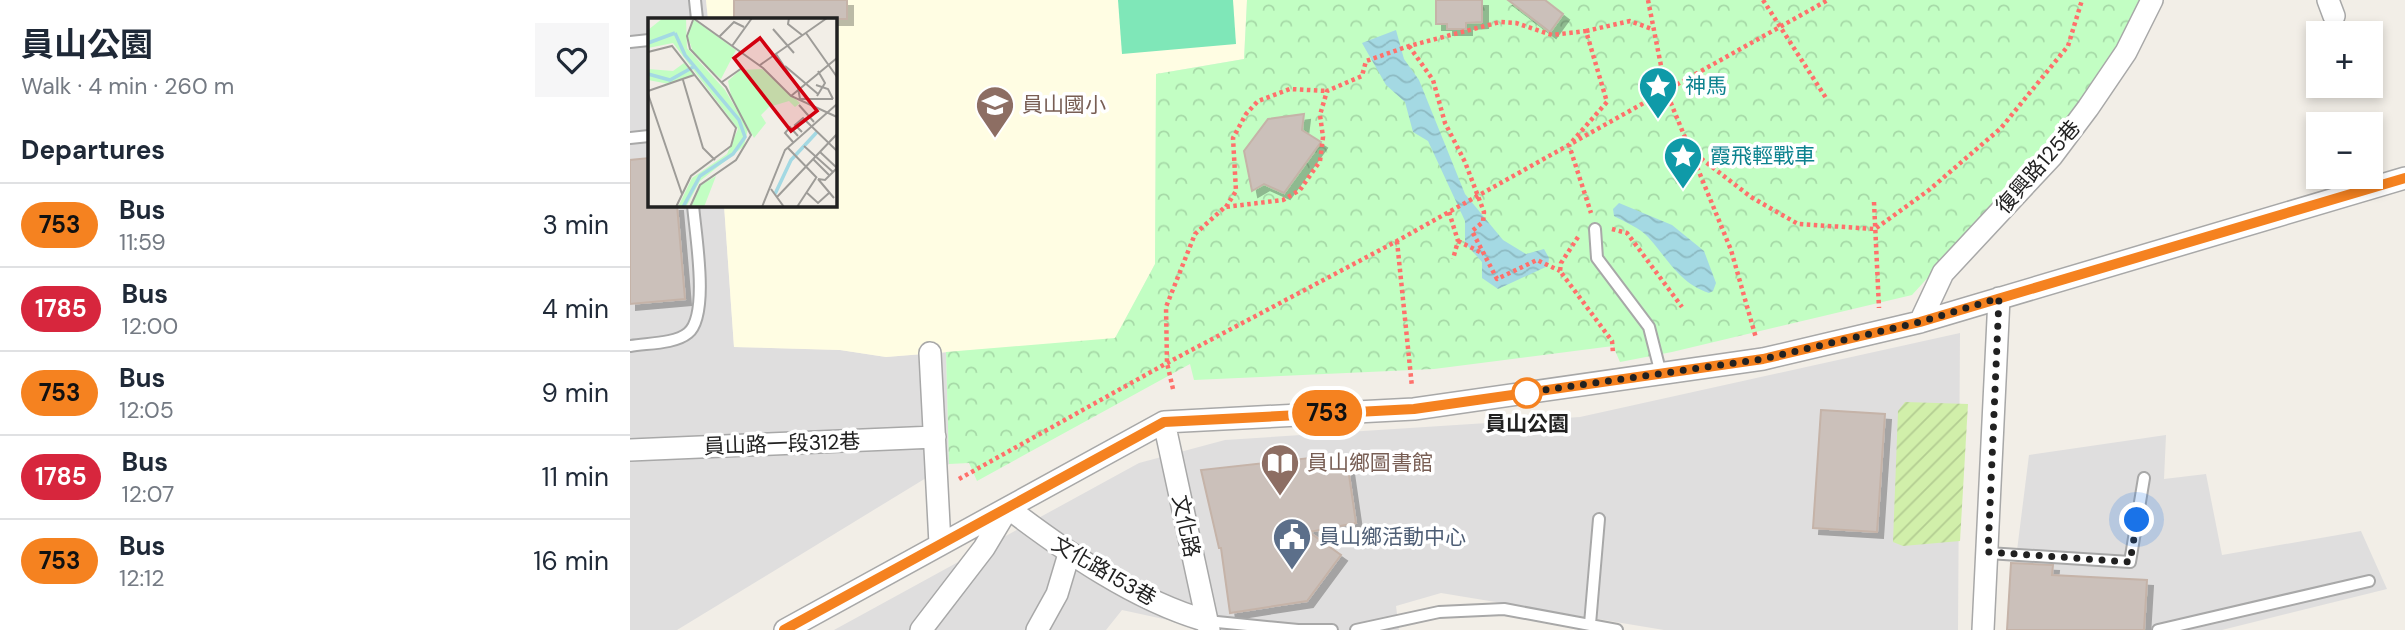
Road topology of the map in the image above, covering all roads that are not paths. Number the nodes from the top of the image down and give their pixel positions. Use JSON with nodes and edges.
{"nodes":[{"id":1,"x":695,"y":0,"type":"edge"},
{"id":2,"x":2171,"y":0,"type":"edge"},
{"id":3,"x":2150,"y":4,"type":"edge"},
{"id":4,"x":697,"y":18,"type":"edge"},
{"id":5,"x":648,"y":40,"type":"edge"},
{"id":6,"x":630,"y":42,"type":"edge"},
{"id":7,"x":648,"y":136,"type":"edge"},
{"id":8,"x":630,"y":138,"type":"edge"},
{"id":9,"x":2405,"y":178,"type":"edge"},
{"id":10,"x":693,"y":206,"type":"edge"},
{"id":11,"x":1595,"y":229,"type":"road end"},
{"id":12,"x":1999,"y":298,"type":"junction"},
{"id":13,"x":1920,"y":322,"type":"junction"},
{"id":14,"x":630,"y":346,"type":"edge"},
{"id":15,"x":930,"y":353,"type":"dead end"},
{"id":16,"x":1661,"y":374,"type":"junction"},
{"id":17,"x":1164,"y":422,"type":"junction"},
{"id":18,"x":935,"y":437,"type":"junction"},
{"id":19,"x":630,"y":450,"type":"edge"},
{"id":20,"x":2144,"y":478,"type":"dead end"},
{"id":21,"x":1008,"y":509,"type":"junction"},
{"id":22,"x":1599,"y":519,"type":"dead end"},
{"id":23,"x":940,"y":544,"type":"junction"},
{"id":24,"x":1988,"y":552,"type":"junction"},
{"id":25,"x":1069,"y":554,"type":"junction"},
{"id":26,"x":2369,"y":582,"type":"dead end"},
{"id":27,"x":1590,"y":624,"type":"junction"},
{"id":28,"x":1208,"y":625,"type":"edge"},
{"id":29,"x":785,"y":630,"type":"edge"},
{"id":30,"x":921,"y":630,"type":"edge"},
{"id":31,"x":1037,"y":630,"type":"edge"},
{"id":32,"x":1332,"y":630,"type":"edge"},
{"id":33,"x":1356,"y":630,"type":"edge"},
{"id":34,"x":1617,"y":630,"type":"edge"},
{"id":35,"x":1983,"y":630,"type":"edge"},
{"id":36,"x":2158,"y":630,"type":"edge"}],
"edges":[{"from":1,"to":4,"type":"lane"},
{"from":2,"to":3,"type":"street"},
{"from":3,"to":13,"type":"street","name":"復興路125巷"},
{"from":5,"to":6,"type":"lane"},
{"from":7,"to":8,"type":"lane"},
{"from":9,"to":12,"type":"street"},
{"from":10,"to":14,"type":"lane"},
{"from":11,"to":16,"type":"lane"},
{"from":12,"to":13,"type":"street"},
{"from":12,"to":24,"type":"street"},
{"from":13,"to":16,"type":"street"},
{"from":15,"to":18,"type":"street"},
{"from":16,"to":17,"type":"street"},
{"from":17,"to":21,"type":"street"},
{"from":17,"to":28,"type":"street","name":"文化路"},
{"from":18,"to":19,"type":"street","name":"員山路一段312巷"},
{"from":18,"to":23,"type":"street"},
{"from":20,"to":24,"type":"lane"},
{"from":21,"to":23,"type":"street"},
{"from":21,"to":25,"type":"street","name":"文化路153巷"},
{"from":21,"to":30,"type":"street"},
{"from":22,"to":27,"type":"lane"},
{"from":23,"to":29,"type":"street"},
{"from":24,"to":35,"type":"street"},
{"from":25,"to":28,"type":"street","name":"文化路153巷"},
{"from":25,"to":31,"type":"street"},
{"from":26,"to":36,"type":"lane"},
{"from":27,"to":33,"type":"lane"},
{"from":27,"to":34,"type":"lane"},
{"from":28,"to":32,"type":"lane"}]}
